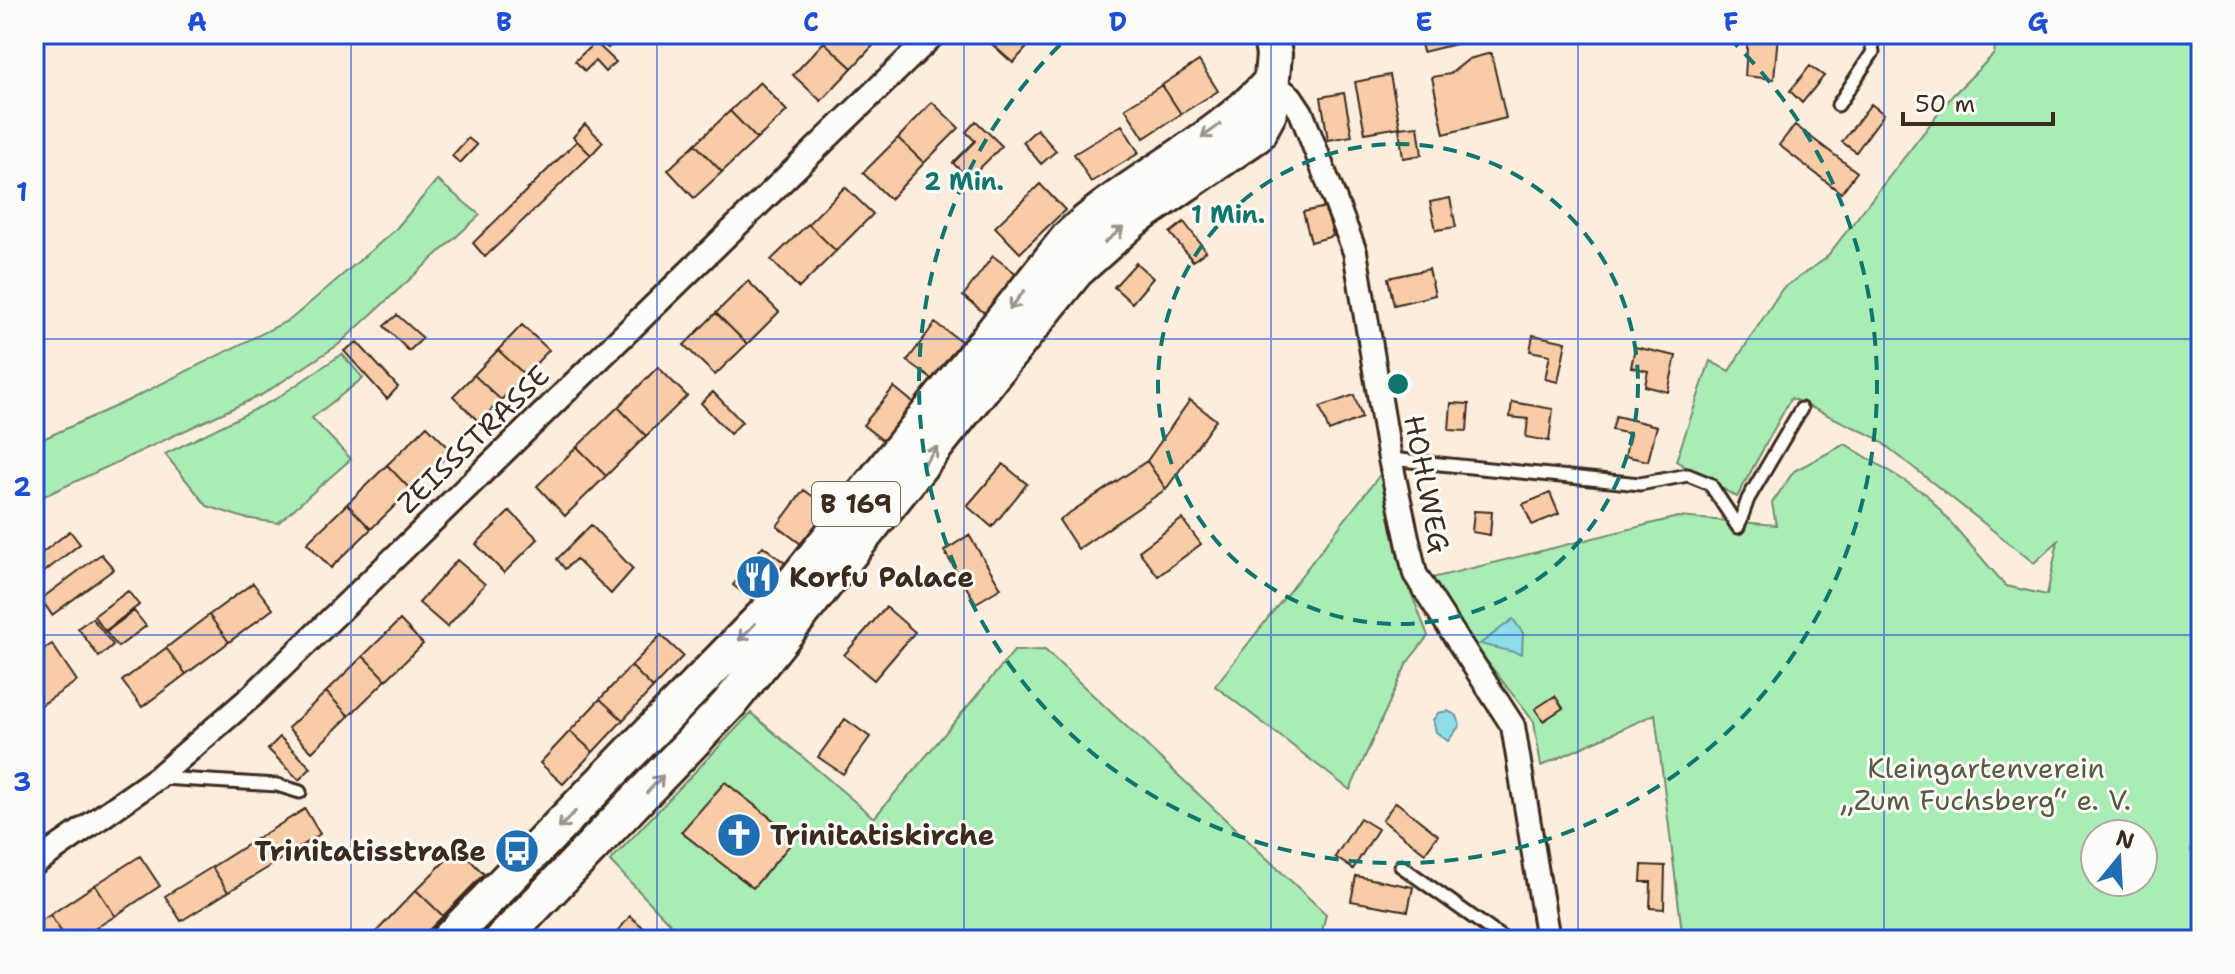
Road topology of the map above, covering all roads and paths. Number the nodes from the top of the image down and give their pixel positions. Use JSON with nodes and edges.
{"nodes":[{"id":1,"x":934,"y":34,"type":"edge"},
{"id":2,"x":1270,"y":34,"type":"edge"},
{"id":3,"x":1870,"y":34,"type":"edge"},
{"id":4,"x":1271,"y":82,"type":"junction"},
{"id":5,"x":1838,"y":105,"type":"dead end"},
{"id":6,"x":1801,"y":409,"type":"dead end"},
{"id":7,"x":1390,"y":459,"type":"junction"},
{"id":8,"x":157,"y":778,"type":"junction"},
{"id":9,"x":300,"y":792,"type":"dead end"},
{"id":10,"x":34,"y":864,"type":"edge"},
{"id":11,"x":1401,"y":866,"type":"dead end"},
{"id":12,"x":448,"y":940,"type":"edge"},
{"id":13,"x":502,"y":940,"type":"edge"},
{"id":14,"x":1505,"y":940,"type":"edge"},
{"id":15,"x":1548,"y":940,"type":"edge"}],
"edges":[{"from":1,"to":8,"type":"street","name":"ZEISSSTRASSE"},
{"from":2,"to":4,"type":"main road","number":"B 169"},
{"from":3,"to":5,"type":"lane"},
{"from":4,"to":7,"type":"street","name":"HOHLWEG"},
{"from":4,"to":12,"type":"main road","number":"B 169","one_way":true},
{"from":13,"to":4,"type":"main road","number":"B 169","one_way":true},
{"from":6,"to":7,"type":"lane"},
{"from":7,"to":15,"type":"street","name":"HOHLWEG"},
{"from":8,"to":9,"type":"lane"},
{"from":8,"to":10,"type":"street","name":"ZEISSSTRASSE"},
{"from":11,"to":14,"type":"lane"}]}
